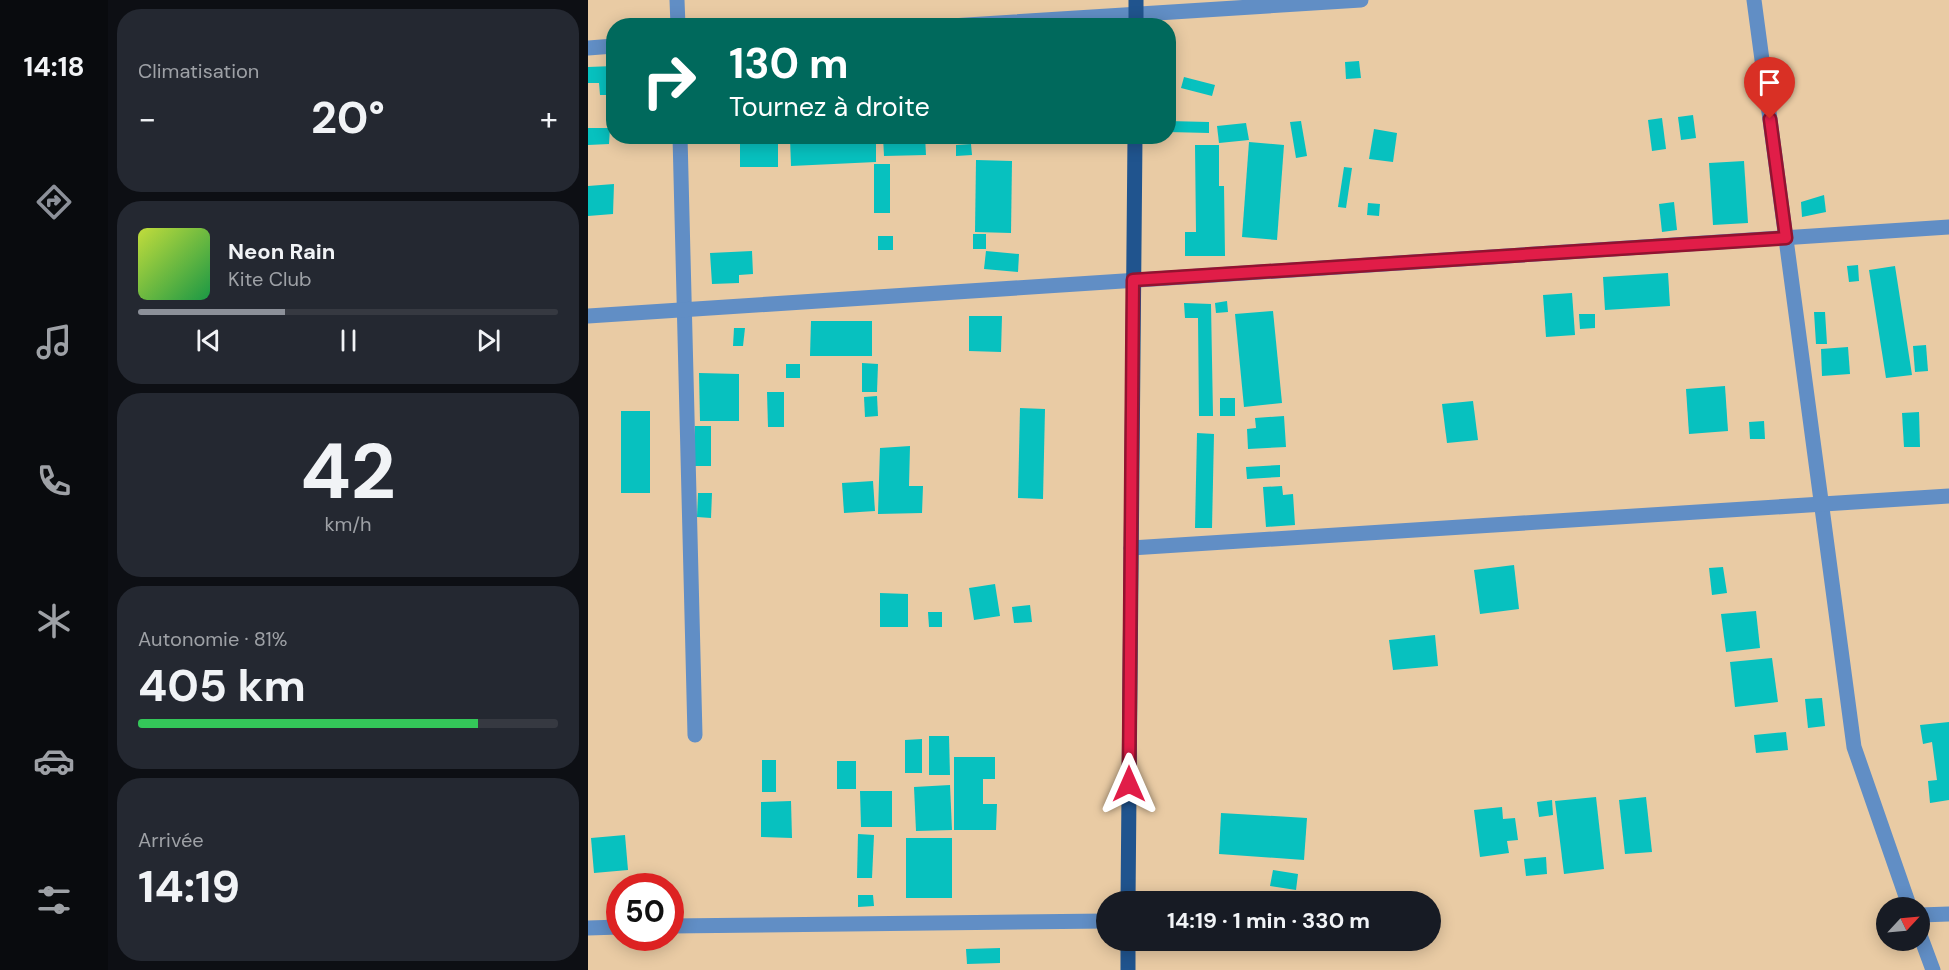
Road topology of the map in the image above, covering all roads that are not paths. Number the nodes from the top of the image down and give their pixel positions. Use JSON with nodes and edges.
{"nodes":[{"id":1,"x":677,"y":0,"type":"edge"},
{"id":2,"x":1361,"y":0,"type":"edge"},
{"id":3,"x":1754,"y":0,"type":"edge"},
{"id":4,"x":1136,"y":13,"type":"edge"},
{"id":5,"x":678,"y":18,"type":"edge"},
{"id":6,"x":1065,"y":18,"type":"edge"},
{"id":7,"x":606,"y":47,"type":"edge"},
{"id":8,"x":588,"y":48,"type":"edge"},
{"id":9,"x":680,"y":144,"type":"edge"},
{"id":10,"x":1135,"y":144,"type":"edge"},
{"id":11,"x":1949,"y":227,"type":"edge"},
{"id":12,"x":1786,"y":238,"type":"junction"},
{"id":13,"x":1133,"y":280,"type":"junction"},
{"id":14,"x":684,"y":310,"type":"junction"},
{"id":15,"x":588,"y":316,"type":"edge"},
{"id":16,"x":1949,"y":496,"type":"edge"},
{"id":17,"x":1821,"y":504,"type":"junction"},
{"id":18,"x":1131,"y":548,"type":"junction"},
{"id":19,"x":695,"y":735,"type":"dead end"},
{"id":20,"x":1128,"y":891,"type":"edge"},
{"id":21,"x":1906,"y":897,"type":"edge"},
{"id":22,"x":1949,"y":914,"type":"edge"},
{"id":23,"x":1930,"y":915,"type":"edge"},
{"id":24,"x":1096,"y":921,"type":"edge"},
{"id":25,"x":684,"y":926,"type":"edge"},
{"id":26,"x":606,"y":927,"type":"edge"},
{"id":27,"x":588,"y":928,"type":"edge"},
{"id":28,"x":1128,"y":951,"type":"edge"},
{"id":29,"x":1926,"y":951,"type":"edge"},
{"id":30,"x":1128,"y":970,"type":"edge"},
{"id":31,"x":1933,"y":970,"type":"edge"}],
"edges":[{"from":1,"to":5,"type":"street"},
{"from":2,"to":4,"type":"street"},
{"from":3,"to":12,"type":"street"},
{"from":4,"to":6,"type":"street"},
{"from":7,"to":8,"type":"street"},
{"from":9,"to":14,"type":"street"},
{"from":10,"to":13,"type":"main road"},
{"from":11,"to":12,"type":"street"},
{"from":12,"to":13,"type":"street"},
{"from":12,"to":17,"type":"street"},
{"from":13,"to":14,"type":"street"},
{"from":13,"to":18,"type":"main road"},
{"from":14,"to":15,"type":"street"},
{"from":14,"to":19,"type":"street"},
{"from":16,"to":17,"type":"street"},
{"from":17,"to":18,"type":"street"},
{"from":17,"to":21,"type":"street"},
{"from":18,"to":20,"type":"main road"},
{"from":22,"to":23,"type":"street"},
{"from":24,"to":25,"type":"street"},
{"from":26,"to":27,"type":"street"},
{"from":28,"to":30,"type":"main road"},
{"from":29,"to":31,"type":"street"}]}
